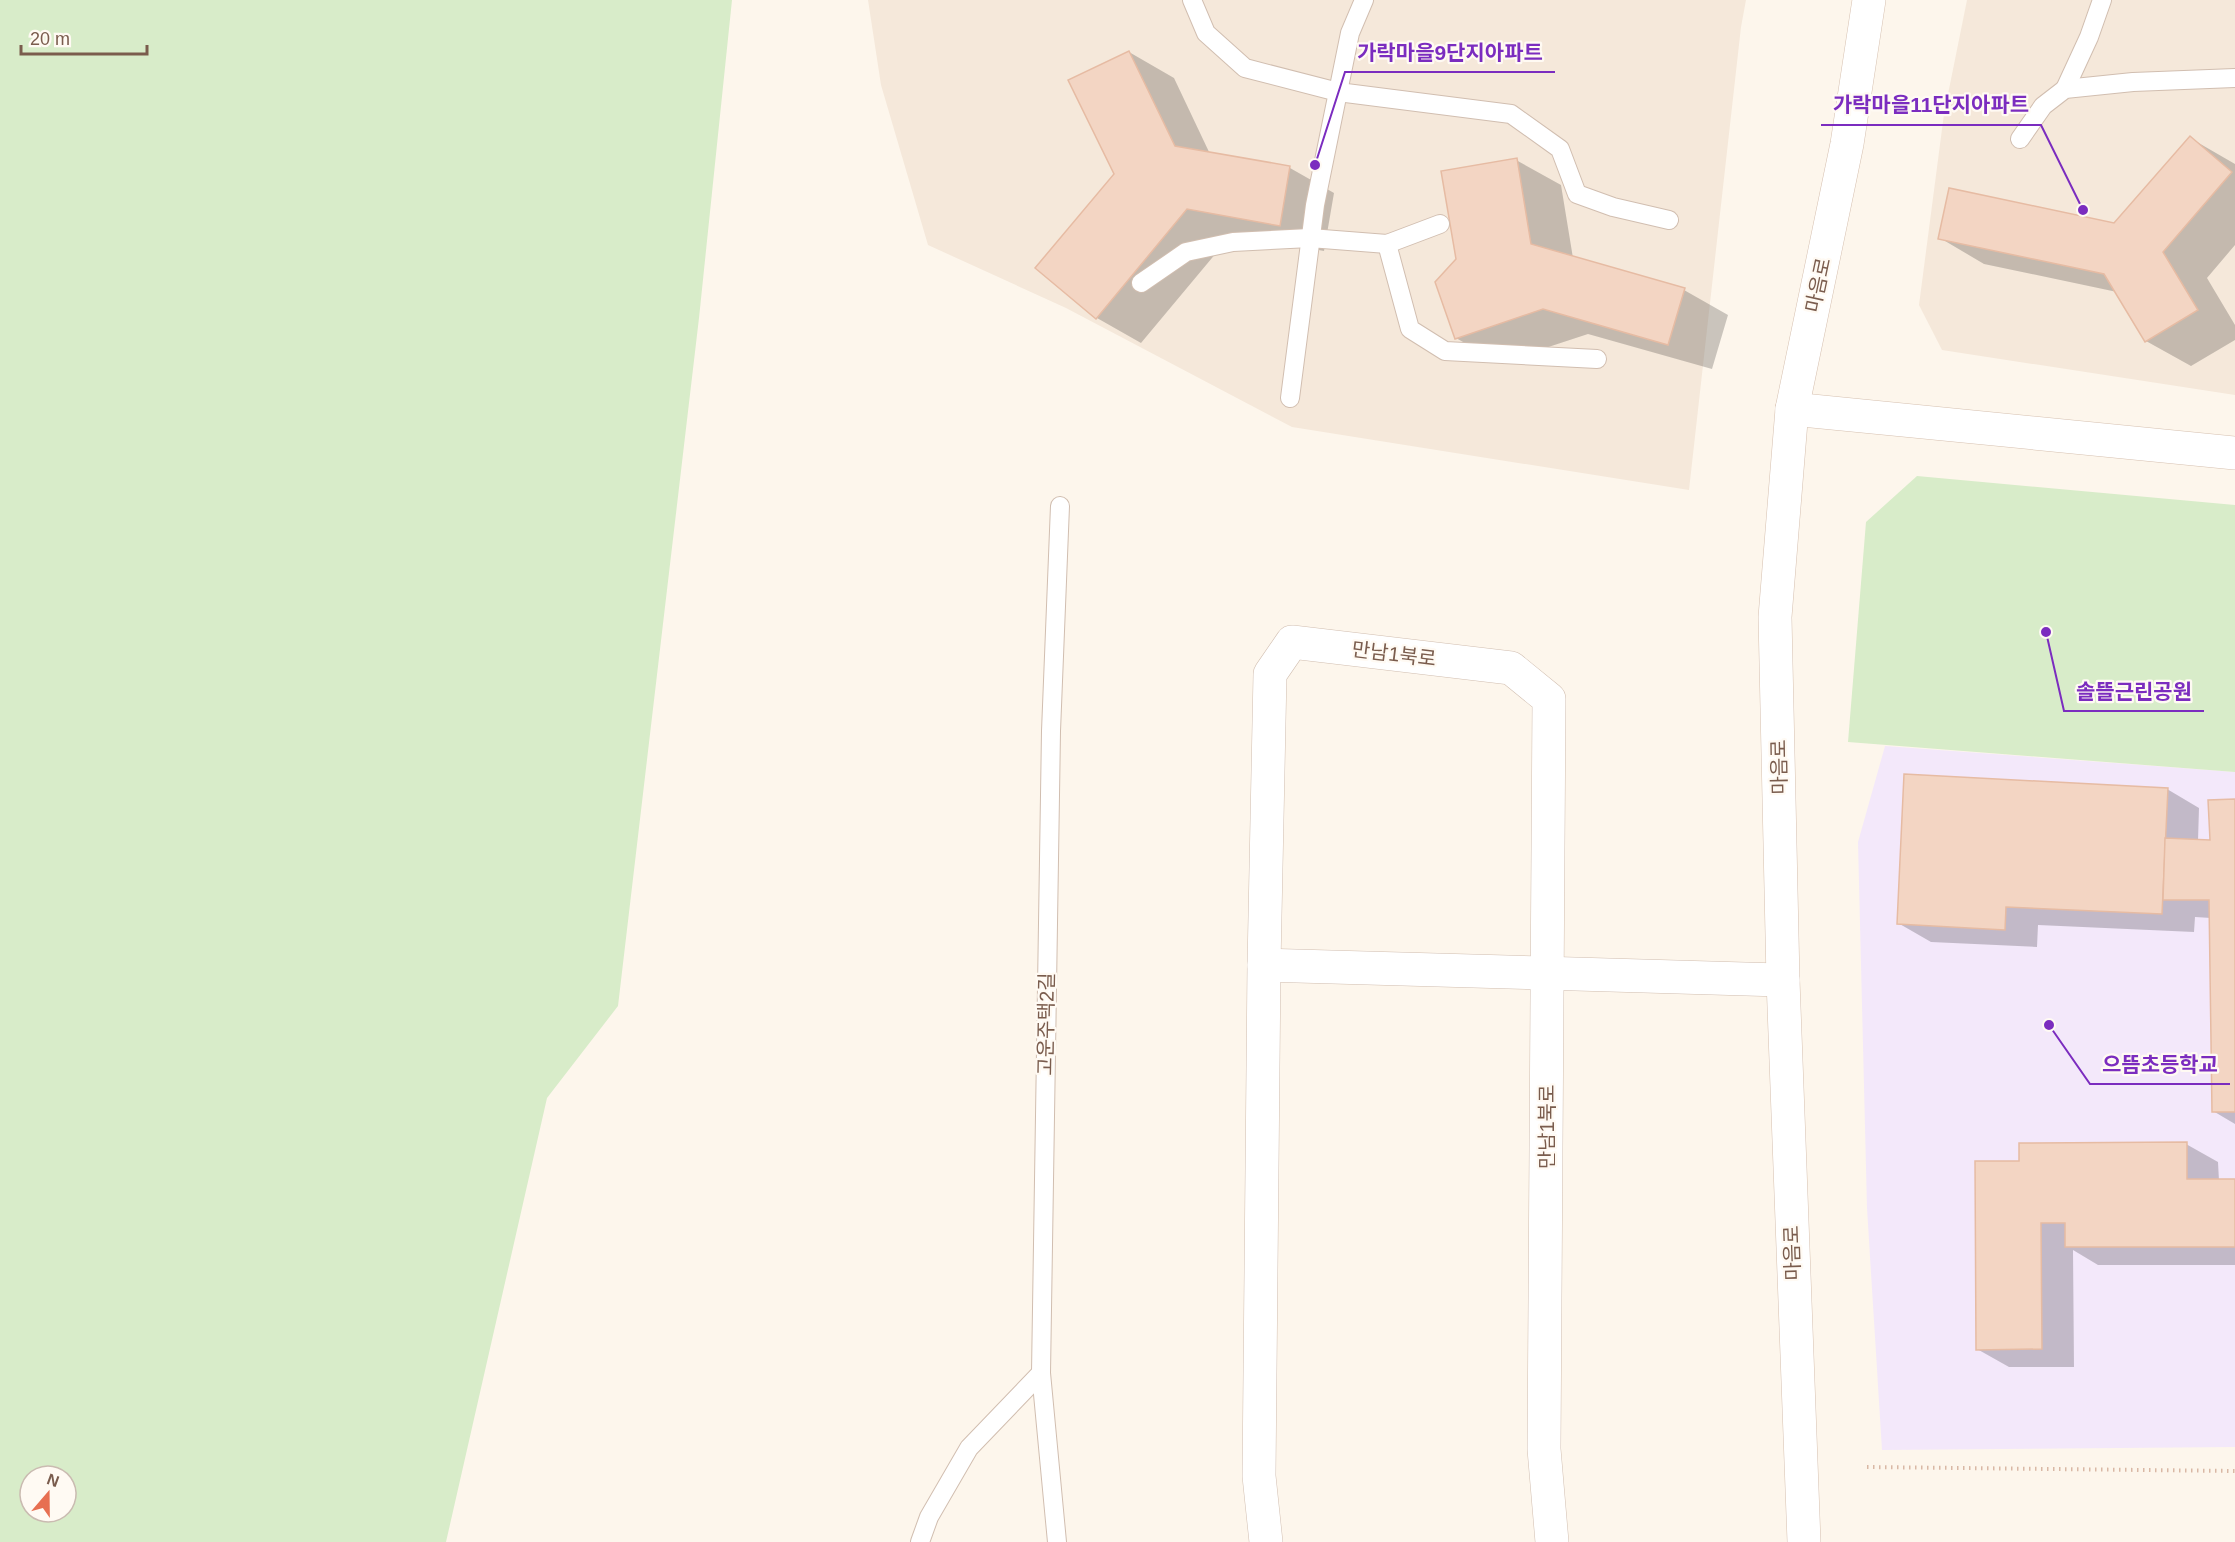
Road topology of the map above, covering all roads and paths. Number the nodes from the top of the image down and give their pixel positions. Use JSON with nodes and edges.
{"nodes":[{"id":1,"x":1192,"y":0,"type":"edge"},
{"id":2,"x":1364,"y":0,"type":"edge"},
{"id":3,"x":1869,"y":0,"type":"edge"},
{"id":4,"x":2102,"y":0,"type":"edge"},
{"id":5,"x":2235,"y":78,"type":"edge"},
{"id":6,"x":2066,"y":89,"type":"junction"},
{"id":7,"x":1338,"y":92,"type":"junction"},
{"id":8,"x":2020,"y":139,"type":"dead end"},
{"id":9,"x":1669,"y":220,"type":"dead end"},
{"id":10,"x":1440,"y":224,"type":"dead end"},
{"id":11,"x":1310,"y":238,"type":"junction"},
{"id":12,"x":1387,"y":244,"type":"junction"},
{"id":13,"x":1140,"y":283,"type":"dead end"},
{"id":14,"x":1597,"y":359,"type":"dead end"},
{"id":15,"x":1290,"y":398,"type":"dead end"},
{"id":16,"x":1792,"y":409,"type":"junction"},
{"id":17,"x":2235,"y":453,"type":"edge"},
{"id":18,"x":1060,"y":506,"type":"dead end"},
{"id":19,"x":1264,"y":965,"type":"junction"},
{"id":20,"x":1548,"y":974,"type":"junction"},
{"id":21,"x":1784,"y":980,"type":"junction"},
{"id":22,"x":1041,"y":1373,"type":"junction"},
{"id":23,"x":1867,"y":1467,"type":"dead end"},
{"id":24,"x":2235,"y":1471,"type":"edge"},
{"id":25,"x":920,"y":1542,"type":"edge"},
{"id":26,"x":1058,"y":1542,"type":"edge"},
{"id":27,"x":1266,"y":1542,"type":"edge"},
{"id":28,"x":1552,"y":1542,"type":"edge"},
{"id":29,"x":1804,"y":1542,"type":"edge"}],
"edges":[{"from":1,"to":7,"type":"lane"},
{"from":2,"to":7,"type":"lane"},
{"from":3,"to":16,"type":"street","name":"마음로"},
{"from":4,"to":6,"type":"lane"},
{"from":5,"to":6,"type":"lane"},
{"from":6,"to":8,"type":"lane"},
{"from":7,"to":9,"type":"lane"},
{"from":7,"to":11,"type":"lane"},
{"from":10,"to":12,"type":"lane"},
{"from":11,"to":12,"type":"lane"},
{"from":11,"to":13,"type":"lane"},
{"from":11,"to":15,"type":"lane"},
{"from":12,"to":14,"type":"lane"},
{"from":16,"to":17,"type":"street"},
{"from":16,"to":21,"type":"street","name":"마음로"},
{"from":18,"to":22,"type":"lane","name":"고운주택2길"},
{"from":19,"to":20,"type":"street"},
{"from":19,"to":20,"type":"street","name":"만남1북로"},
{"from":19,"to":27,"type":"street","name":"만남1북로"},
{"from":20,"to":21,"type":"street"},
{"from":20,"to":28,"type":"street","name":"만남1북로"},
{"from":21,"to":29,"type":"street","name":"마음로"},
{"from":22,"to":25,"type":"lane"},
{"from":22,"to":26,"type":"lane","name":"고운주택2길"},
{"from":23,"to":24,"type":"path"}]}
